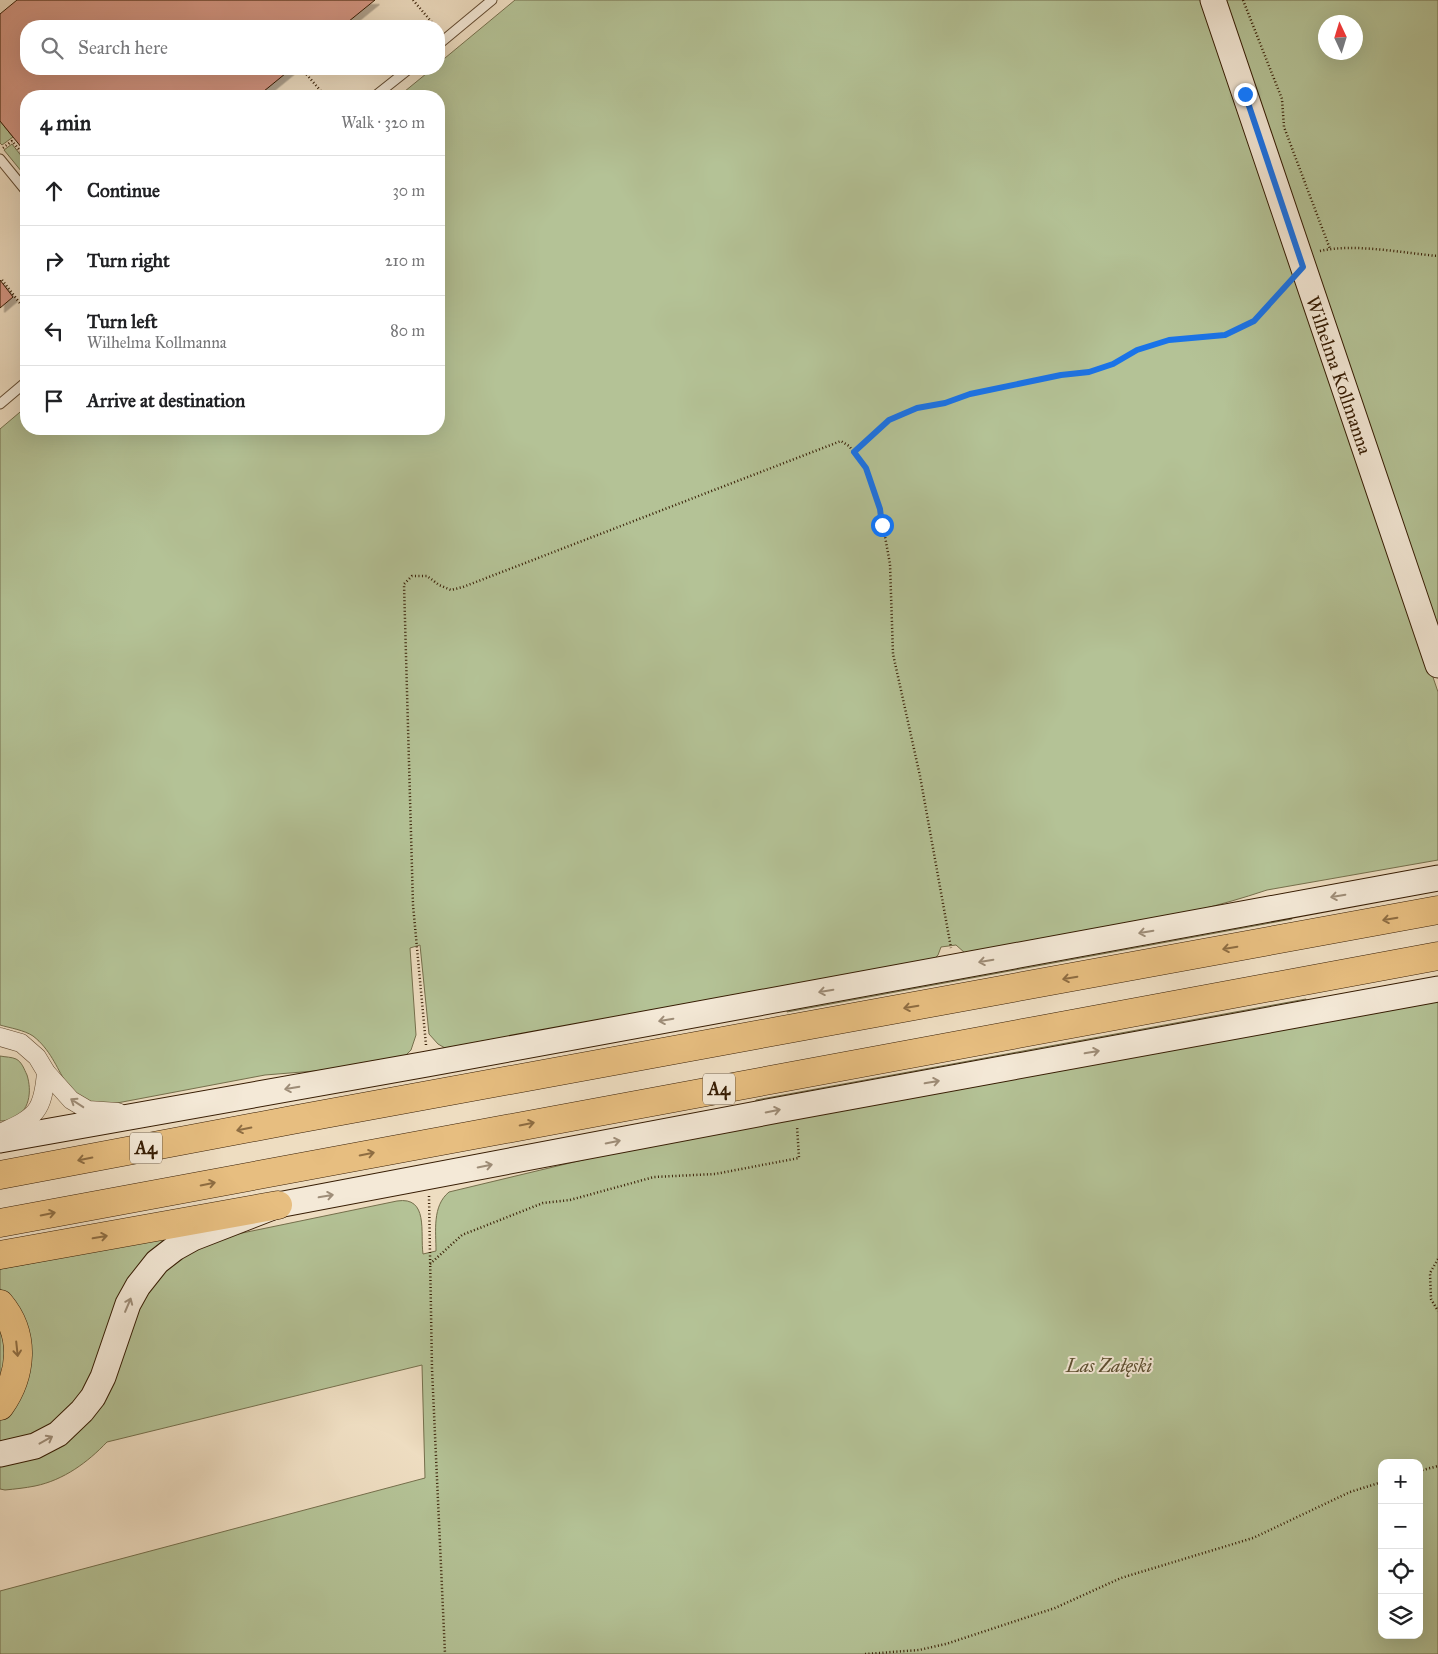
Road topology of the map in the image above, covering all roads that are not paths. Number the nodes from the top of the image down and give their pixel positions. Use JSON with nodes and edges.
{"nodes":[{"id":1,"x":492,"y":0,"type":"edge"},
{"id":2,"x":1213,"y":0,"type":"edge"},
{"id":3,"x":445,"y":39,"type":"edge"},
{"id":4,"x":401,"y":75,"type":"edge"},
{"id":5,"x":382,"y":90,"type":"edge"},
{"id":6,"x":0,"y":159,"type":"edge"},
{"id":7,"x":20,"y":184,"type":"edge"},
{"id":8,"x":20,"y":387,"type":"edge"},
{"id":9,"x":0,"y":404,"type":"edge"},
{"id":10,"x":1438,"y":665,"type":"edge"},
{"id":11,"x":1438,"y":878,"type":"edge"},
{"id":12,"x":1438,"y":910,"type":"edge"},
{"id":13,"x":1438,"y":956,"type":"edge"},
{"id":14,"x":1438,"y":988,"type":"edge"},
{"id":15,"x":0,"y":1037,"type":"edge"},
{"id":16,"x":46,"y":1072,"type":"junction"},
{"id":17,"x":141,"y":1114,"type":"junction"},
{"id":18,"x":0,"y":1133,"type":"edge"},
{"id":19,"x":0,"y":1140,"type":"edge"},
{"id":20,"x":0,"y":1175,"type":"edge"},
{"id":21,"x":278,"y":1205,"type":"junction"},
{"id":22,"x":0,"y":1222,"type":"edge"},
{"id":23,"x":0,"y":1255,"type":"edge"},
{"id":24,"x":0,"y":1304,"type":"edge"},
{"id":25,"x":0,"y":1406,"type":"edge"},
{"id":26,"x":0,"y":1454,"type":"edge"}],
"edges":[{"from":1,"to":3,"type":"lane"},
{"from":2,"to":10,"type":"street","name":"Wilhelma Kollmanna"},
{"from":4,"to":5,"type":"lane"},
{"from":6,"to":7,"type":"lane"},
{"from":8,"to":9,"type":"lane"},
{"from":11,"to":17,"type":"street","one_way":true},
{"from":12,"to":20,"type":"highway","number":"A4","one_way":true},
{"from":22,"to":13,"type":"highway","number":"A4","one_way":true},
{"from":21,"to":14,"type":"street","one_way":true},
{"from":15,"to":16,"type":"street"},
{"from":17,"to":16,"type":"street","one_way":true},
{"from":16,"to":18,"type":"street"},
{"from":17,"to":19,"type":"street"},
{"from":23,"to":21,"type":"highway","one_way":true},
{"from":26,"to":21,"type":"street","one_way":true},
{"from":24,"to":25,"type":"highway","one_way":true}]}
